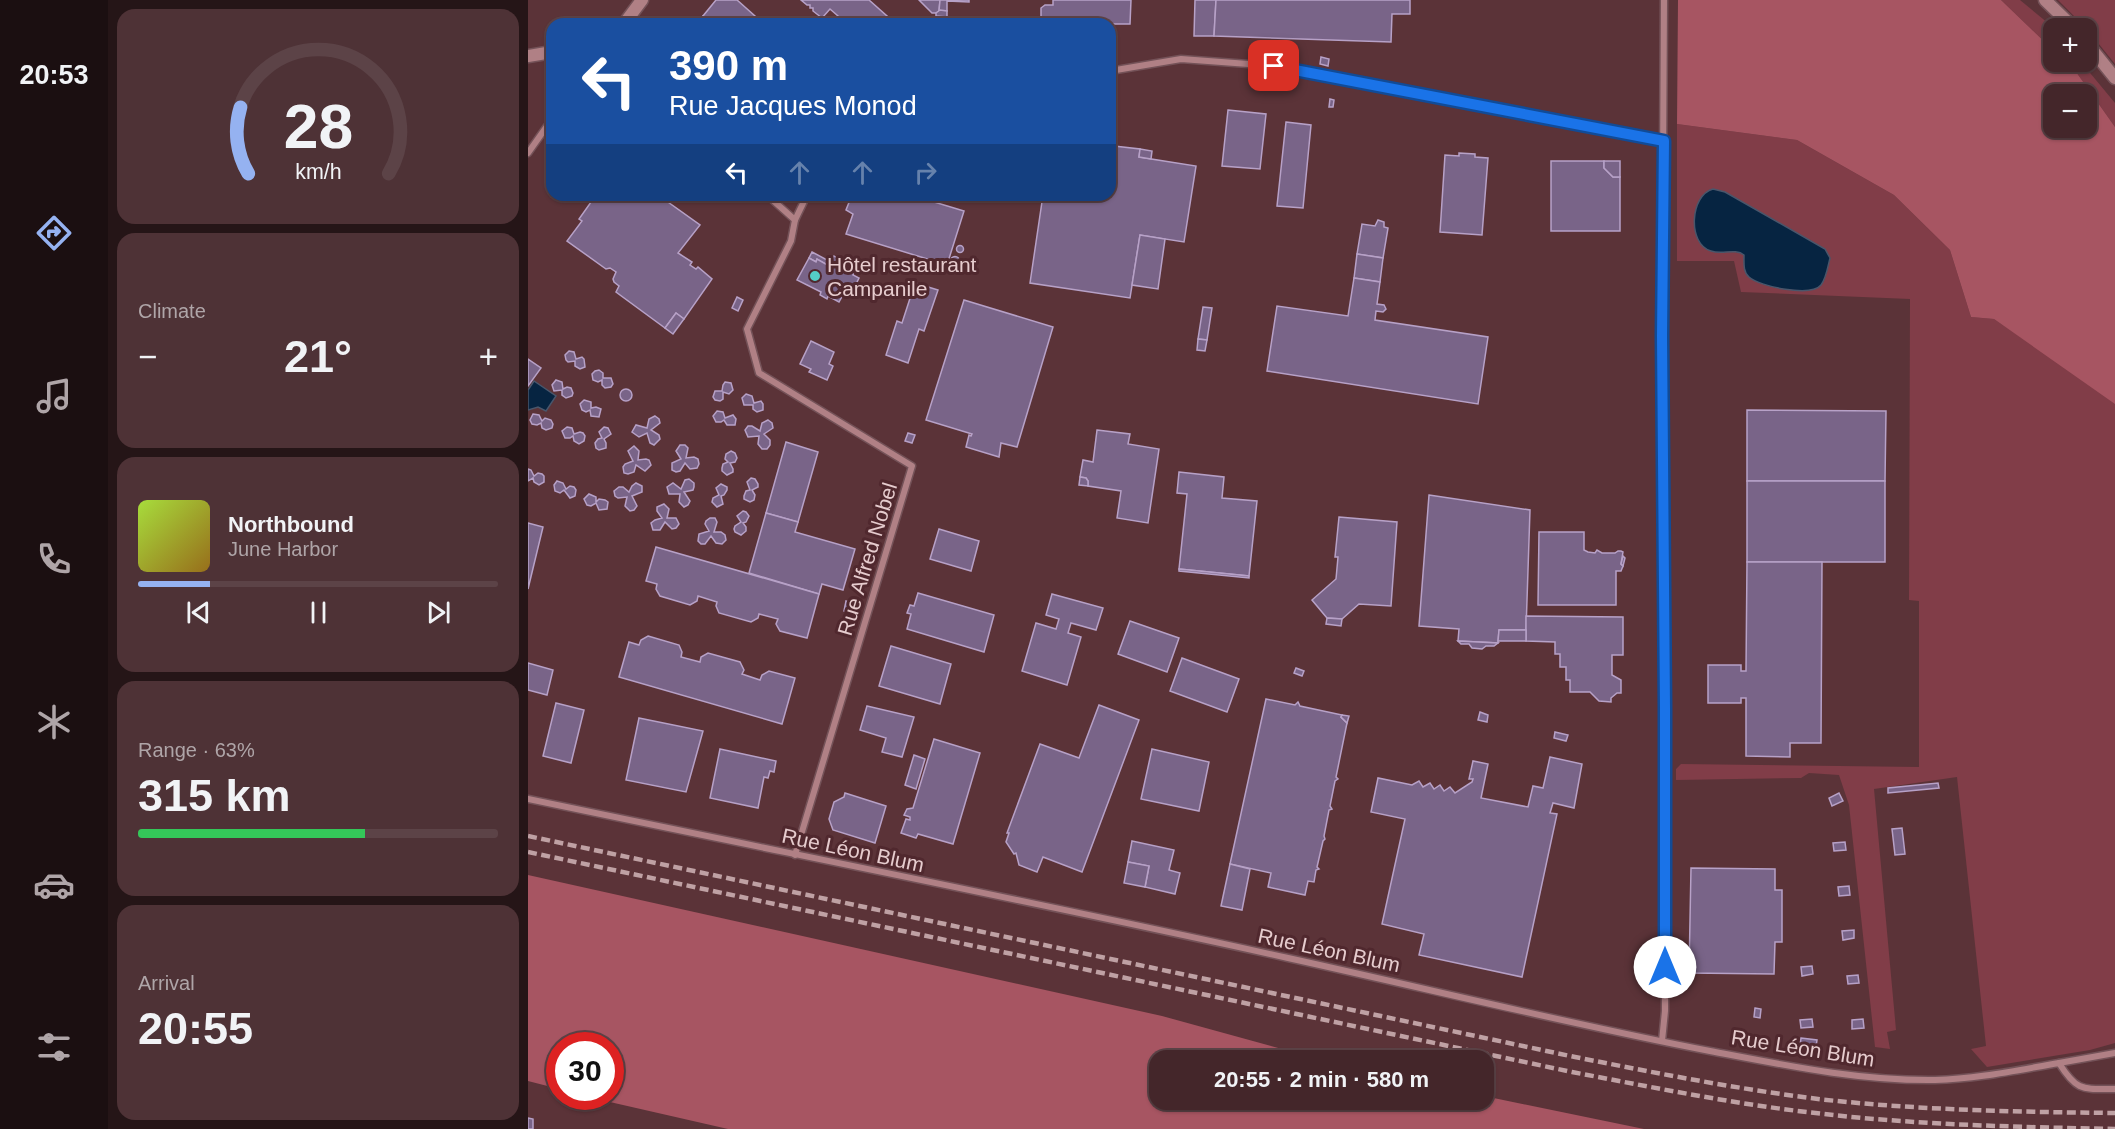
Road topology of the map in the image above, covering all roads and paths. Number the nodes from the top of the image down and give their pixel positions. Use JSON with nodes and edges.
{"nodes":[{"id":1,"x":642,"y":0,"type":"edge"},
{"id":2,"x":1664,"y":0,"type":"edge"},
{"id":3,"x":2045,"y":0,"type":"edge"},
{"id":4,"x":628,"y":18,"type":"edge"},
{"id":5,"x":2064,"y":18,"type":"edge"},
{"id":6,"x":546,"y":53,"type":"edge"},
{"id":7,"x":528,"y":56,"type":"edge"},
{"id":8,"x":2097,"y":56,"type":"edge"},
{"id":9,"x":1116,"y":70,"type":"edge"},
{"id":10,"x":2115,"y":78,"type":"edge"},
{"id":11,"x":546,"y":128,"type":"edge"},
{"id":12,"x":1664,"y":141,"type":"junction"},
{"id":13,"x":528,"y":153,"type":"edge"},
{"id":14,"x":774,"y":201,"type":"edge"},
{"id":15,"x":804,"y":201,"type":"edge"},
{"id":16,"x":795,"y":220,"type":"junction"},
{"id":17,"x":528,"y":799,"type":"edge"},
{"id":18,"x":795,"y":855,"type":"junction"},
{"id":19,"x":1662,"y":1041,"type":"junction"},
{"id":20,"x":2115,"y":1053,"type":"edge"},
{"id":21,"x":2059,"y":1063,"type":"junction"},
{"id":22,"x":2115,"y":1089,"type":"edge"}],
"edges":[{"from":1,"to":4,"type":"main road"},
{"from":2,"to":12,"type":"street"},
{"from":3,"to":5,"type":"main road"},
{"from":6,"to":7,"type":"main road"},
{"from":8,"to":10,"type":"main road"},
{"from":9,"to":12,"type":"street"},
{"from":11,"to":13,"type":"street"},
{"from":12,"to":19,"type":"street"},
{"from":14,"to":16,"type":"street"},
{"from":15,"to":16,"type":"street"},
{"from":16,"to":18,"type":"street","name":"Rue Alfred Nobel"},
{"from":17,"to":18,"type":"street","name":"Rue Léon Blum"},
{"from":18,"to":19,"type":"street","name":"Rue Léon Blum"},
{"from":19,"to":21,"type":"street","name":"Rue Léon Blum"},
{"from":20,"to":21,"type":"street","name":"Rue Léon Blum"},
{"from":21,"to":22,"type":"street"}]}
